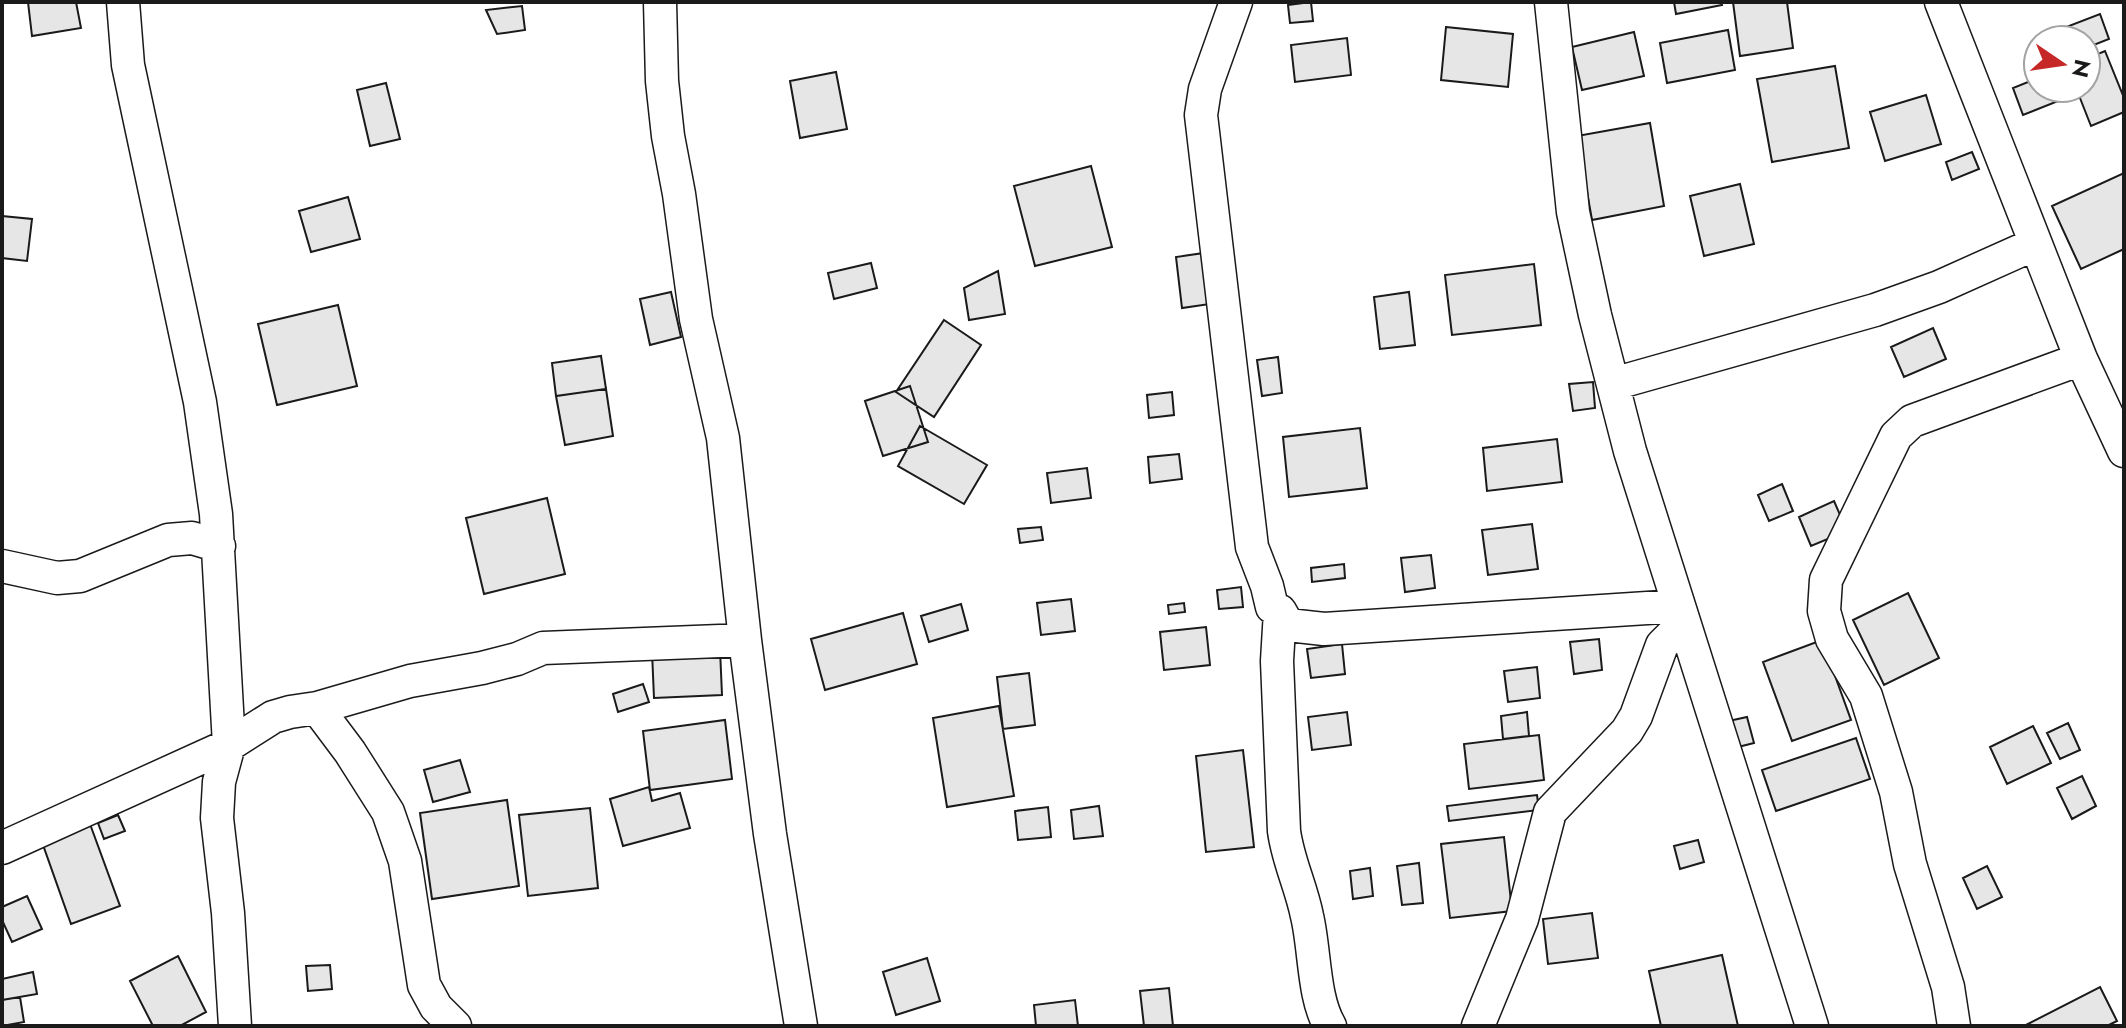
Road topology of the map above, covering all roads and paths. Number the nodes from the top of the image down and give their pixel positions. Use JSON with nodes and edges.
{"nodes":[{"id":1,"x":123,"y":2,"type":"edge"},
{"id":2,"x":660,"y":2,"type":"edge"},
{"id":3,"x":1236,"y":2,"type":"edge"},
{"id":4,"x":1551,"y":2,"type":"edge"},
{"id":5,"x":1941,"y":2,"type":"edge"},
{"id":6,"x":2035,"y":244,"type":"junction"},
{"id":7,"x":2081,"y":359,"type":"junction"},
{"id":8,"x":1613,"y":384,"type":"junction"},
{"id":9,"x":2124,"y":451,"type":"edge"},
{"id":10,"x":219,"y":546,"type":"junction"},
{"id":11,"x":2,"y":566,"type":"edge"},
{"id":12,"x":1280,"y":611,"type":"junction"},
{"id":13,"x":1682,"y":618,"type":"junction"},
{"id":14,"x":745,"y":640,"type":"junction"},
{"id":15,"x":317,"y":708,"type":"junction"},
{"id":16,"x":229,"y":745,"type":"junction"},
{"id":17,"x":2,"y":848,"type":"edge"},
{"id":18,"x":235,"y":1026,"type":"edge"},
{"id":19,"x":455,"y":1026,"type":"edge"},
{"id":20,"x":801,"y":1026,"type":"edge"},
{"id":21,"x":1330,"y":1026,"type":"edge"},
{"id":22,"x":1478,"y":1026,"type":"edge"},
{"id":23,"x":1812,"y":1026,"type":"edge"},
{"id":24,"x":1954,"y":1026,"type":"edge"}],
"edges":[{"from":1,"to":10,"type":"street"},
{"from":2,"to":14,"type":"street"},
{"from":3,"to":12,"type":"street"},
{"from":4,"to":8,"type":"street"},
{"from":5,"to":6,"type":"street"},
{"from":6,"to":7,"type":"street"},
{"from":6,"to":8,"type":"street"},
{"from":7,"to":9,"type":"street"},
{"from":7,"to":24,"type":"street"},
{"from":8,"to":13,"type":"street"},
{"from":10,"to":11,"type":"street"},
{"from":10,"to":16,"type":"street"},
{"from":12,"to":13,"type":"street"},
{"from":12,"to":21,"type":"street"},
{"from":13,"to":22,"type":"street"},
{"from":13,"to":23,"type":"street"},
{"from":14,"to":15,"type":"street"},
{"from":14,"to":20,"type":"street"},
{"from":15,"to":16,"type":"street"},
{"from":15,"to":19,"type":"street"},
{"from":16,"to":17,"type":"street"},
{"from":16,"to":18,"type":"street"}]}
